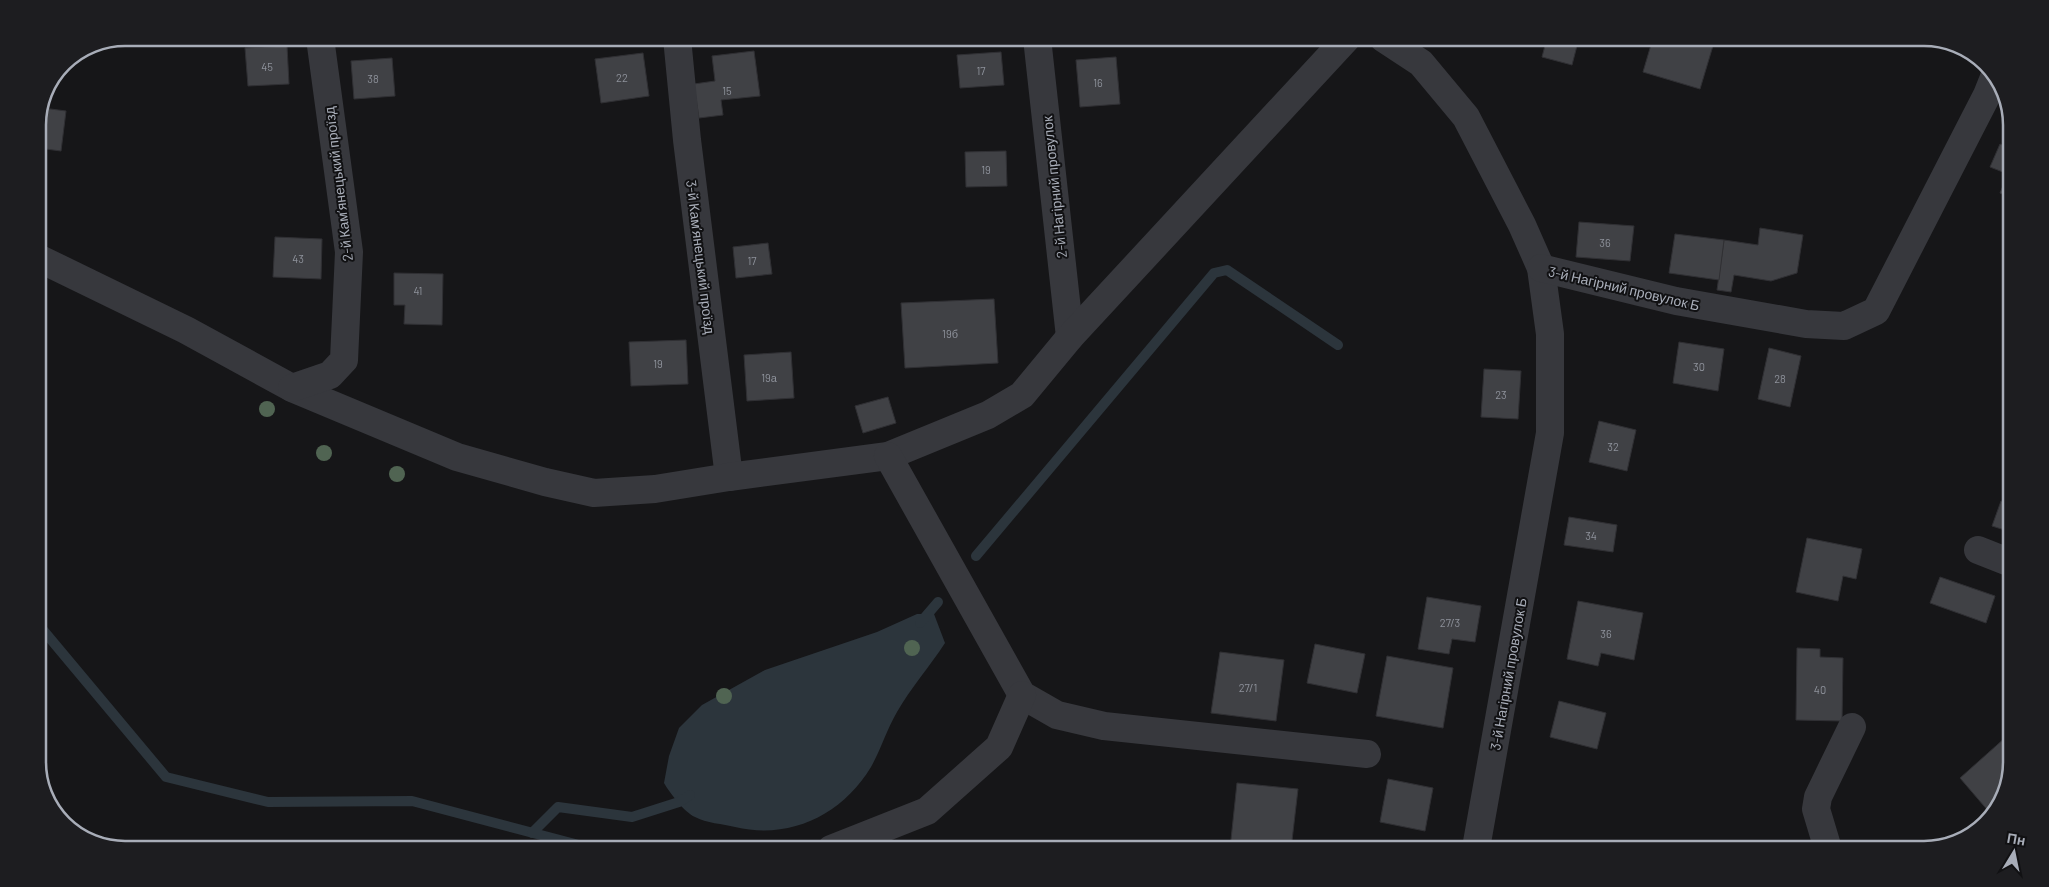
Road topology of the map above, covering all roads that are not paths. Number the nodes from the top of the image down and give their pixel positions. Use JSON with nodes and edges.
{"nodes":[{"id":1,"x":321,"y":46,"type":"edge"},
{"id":2,"x":678,"y":46,"type":"edge"},
{"id":3,"x":1038,"y":46,"type":"edge"},
{"id":4,"x":1340,"y":46,"type":"edge"},
{"id":5,"x":1395,"y":46,"type":"edge"},
{"id":6,"x":1995,"y":91,"type":"edge"},
{"id":7,"x":46,"y":262,"type":"edge"},
{"id":8,"x":1541,"y":268,"type":"junction"},
{"id":9,"x":1070,"y":337,"type":"junction"},
{"id":10,"x":292,"y":388,"type":"junction"},
{"id":11,"x":888,"y":456,"type":"junction"},
{"id":12,"x":728,"y":477,"type":"junction"},
{"id":13,"x":1978,"y":550,"type":"dead end"},
{"id":14,"x":2003,"y":560,"type":"edge"},
{"id":15,"x":1022,"y":695,"type":"junction"},
{"id":16,"x":1852,"y":727,"type":"dead end"},
{"id":17,"x":1367,"y":754,"type":"dead end"},
{"id":18,"x":852,"y":841,"type":"edge"},
{"id":19,"x":1477,"y":841,"type":"edge"},
{"id":20,"x":1825,"y":841,"type":"edge"}],
"edges":[{"from":1,"to":10,"type":"street","name":"2-й Камʼянецький проїзд"},
{"from":2,"to":12,"type":"street","name":"3-й Камʼянецький проїзд"},
{"from":3,"to":9,"type":"street","name":"2-й Нагірний провулок"},
{"from":4,"to":9,"type":"street"},
{"from":5,"to":8,"type":"street"},
{"from":6,"to":8,"type":"street","name":"3-й Нагірний провулок Б"},
{"from":7,"to":10,"type":"street"},
{"from":8,"to":19,"type":"street","name":"3-й Нагірний провулок Б"},
{"from":9,"to":11,"type":"street"},
{"from":10,"to":12,"type":"street"},
{"from":11,"to":12,"type":"street"},
{"from":11,"to":15,"type":"street"},
{"from":13,"to":14,"type":"street"},
{"from":15,"to":17,"type":"street"},
{"from":15,"to":18,"type":"street"},
{"from":16,"to":20,"type":"street"}]}
